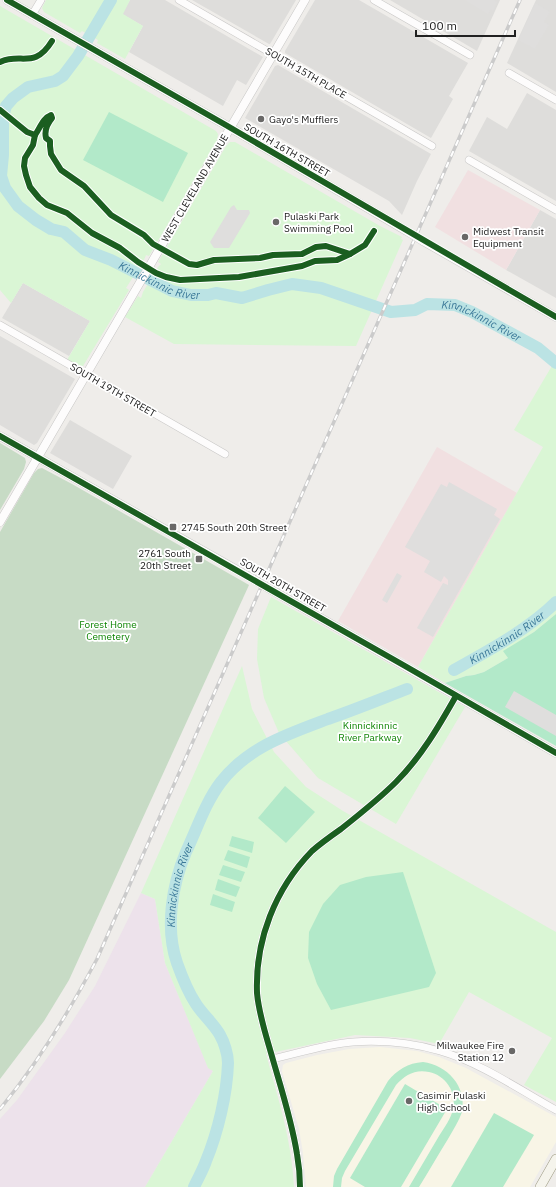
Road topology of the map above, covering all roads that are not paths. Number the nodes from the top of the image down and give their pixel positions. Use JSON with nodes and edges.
{"nodes":[{"id":1,"x":7,"y":0,"type":"edge"},
{"id":2,"x":41,"y":0,"type":"edge"},
{"id":3,"x":179,"y":0,"type":"edge"},
{"id":4,"x":305,"y":0,"type":"edge"},
{"id":5,"x":374,"y":0,"type":"edge"},
{"id":6,"x":32,"y":15,"type":"junction"},
{"id":7,"x":273,"y":54,"type":"junction"},
{"id":8,"x":470,"y":55,"type":"dead end"},
{"id":9,"x":509,"y":73,"type":"dead end"},
{"id":10,"x":556,"y":100,"type":"edge"},
{"id":11,"x":230,"y":128,"type":"junction"},
{"id":12,"x":432,"y":146,"type":"dead end"},
{"id":13,"x":469,"y":160,"type":"dead end"},
{"id":14,"x":556,"y":210,"type":"edge"},
{"id":15,"x":556,"y":317,"type":"edge"},
{"id":16,"x":0,"y":325,"type":"edge"},
{"id":17,"x":86,"y":375,"type":"junction"},
{"id":18,"x":0,"y":436,"type":"edge"},
{"id":19,"x":225,"y":454,"type":"dead end"},
{"id":20,"x":38,"y":458,"type":"junction"},
{"id":21,"x":0,"y":522,"type":"edge"},
{"id":22,"x":456,"y":696,"type":"junction"},
{"id":23,"x":556,"y":753,"type":"edge"},
{"id":24,"x":273,"y":1059,"type":"junction"},
{"id":25,"x":556,"y":1110,"type":"edge"},
{"id":26,"x":556,"y":1159,"type":"edge"},
{"id":27,"x":300,"y":1187,"type":"edge"},
{"id":28,"x":540,"y":1187,"type":"edge"}],
"edges":[{"from":1,"to":6,"type":"street","name":"SOUTH 16TH STREET"},
{"from":2,"to":6,"type":"street"},
{"from":3,"to":7,"type":"street","name":"SOUTH 15TH PLACE"},
{"from":4,"to":7,"type":"street","name":"WEST CLEVELAND AVENUE"},
{"from":5,"to":8,"type":"street"},
{"from":6,"to":11,"type":"street","name":"SOUTH 16TH STREET"},
{"from":7,"to":11,"type":"street","name":"WEST CLEVELAND AVENUE"},
{"from":7,"to":12,"type":"street","name":"SOUTH 15TH PLACE"},
{"from":9,"to":10,"type":"street"},
{"from":11,"to":15,"type":"street","name":"SOUTH 16TH STREET","bridge":true},
{"from":11,"to":17,"type":"street","name":"WEST CLEVELAND AVENUE"},
{"from":13,"to":14,"type":"street"},
{"from":16,"to":17,"type":"street","name":"SOUTH 19TH STREET"},
{"from":17,"to":19,"type":"street","name":"SOUTH 19TH STREET"},
{"from":17,"to":20,"type":"street","name":"WEST CLEVELAND AVENUE"},
{"from":18,"to":20,"type":"street","name":"SOUTH 20TH STREET"},
{"from":20,"to":21,"type":"street","name":"WEST CLEVELAND AVENUE"},
{"from":20,"to":22,"type":"street","name":"SOUTH 20TH STREET","bridge":true},
{"from":22,"to":23,"type":"street","name":"SOUTH 20TH STREET"},
{"from":22,"to":24,"type":"street"},
{"from":24,"to":25,"type":"street"},
{"from":24,"to":27,"type":"street"},
{"from":26,"to":28,"type":"main road"}]}
